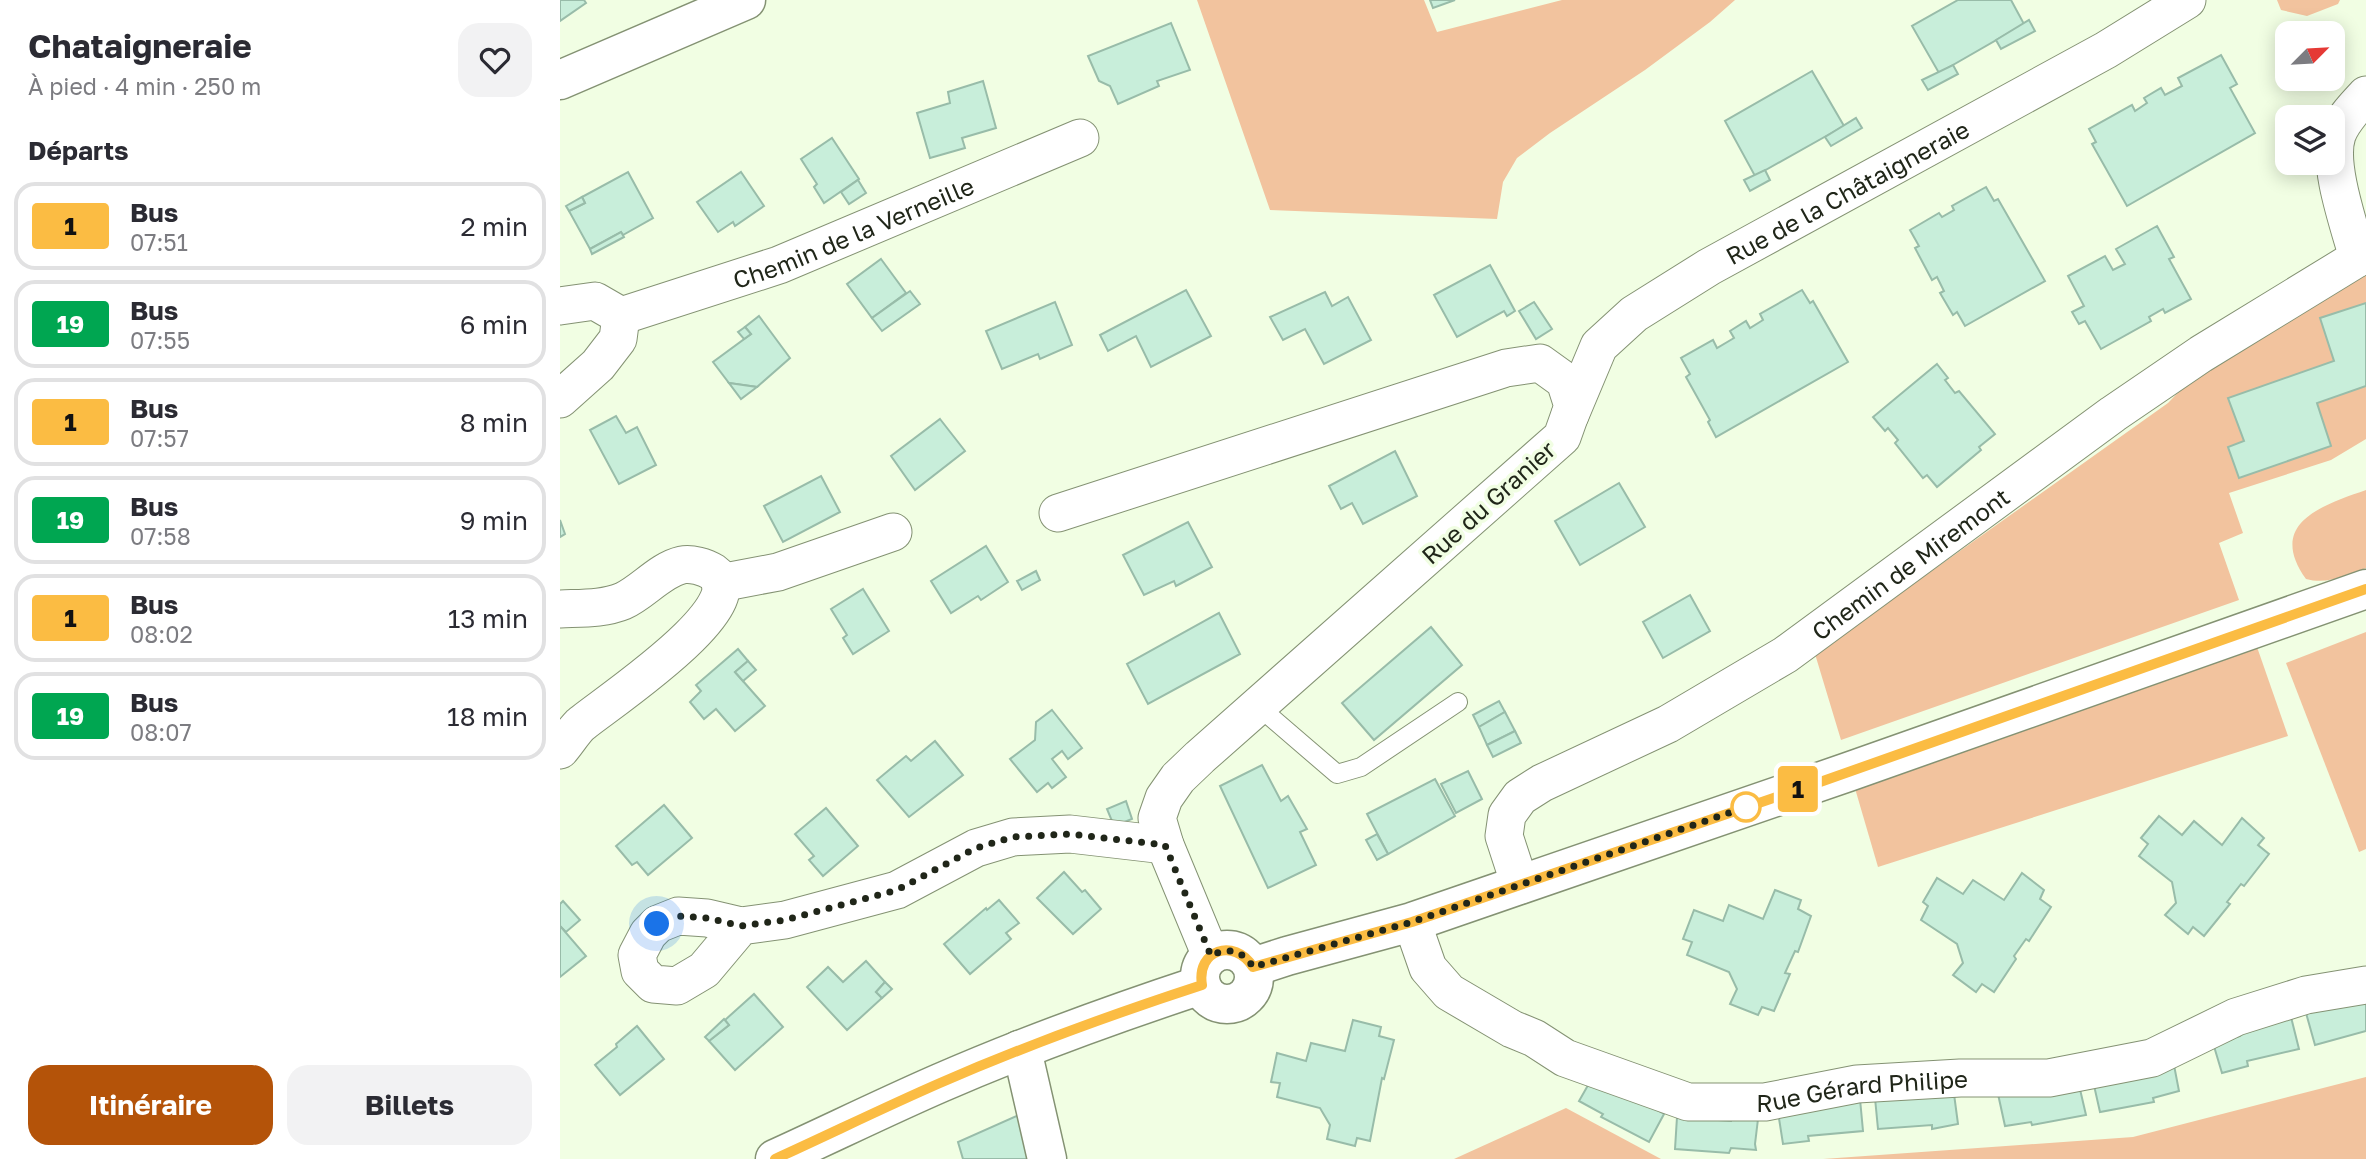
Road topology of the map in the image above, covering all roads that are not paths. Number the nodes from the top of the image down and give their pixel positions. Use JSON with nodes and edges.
{"nodes":[{"id":1,"x":746,"y":0,"type":"edge"},
{"id":2,"x":2187,"y":0,"type":"edge"},
{"id":3,"x":560,"y":80,"type":"edge"},
{"id":4,"x":2366,"y":95,"type":"edge"},
{"id":5,"x":1080,"y":138,"type":"dead end"},
{"id":6,"x":2362,"y":256,"type":"edge"},
{"id":7,"x":560,"y":306,"type":"edge"},
{"id":8,"x":621,"y":316,"type":"junction"},
{"id":9,"x":560,"y":399,"type":"edge"},
{"id":10,"x":1562,"y":437,"type":"junction"},
{"id":11,"x":1058,"y":513,"type":"dead end"},
{"id":12,"x":892,"y":532,"type":"dead end"},
{"id":13,"x":720,"y":583,"type":"junction"},
{"id":14,"x":2366,"y":589,"type":"edge"},
{"id":15,"x":560,"y":609,"type":"edge"},
{"id":16,"x":1458,"y":702,"type":"dead end"},
{"id":17,"x":1258,"y":706,"type":"junction"},
{"id":18,"x":560,"y":750,"type":"edge"},
{"id":19,"x":1165,"y":845,"type":"junction"},
{"id":20,"x":1520,"y":886,"type":"junction"},
{"id":21,"x":1412,"y":922,"type":"junction"},
{"id":22,"x":741,"y":926,"type":"dead end"},
{"id":23,"x":1206,"y":970,"type":"junction"},
{"id":24,"x":2366,"y":985,"type":"edge"},
{"id":25,"x":1019,"y":1050,"type":"junction"},
{"id":26,"x":775,"y":1159,"type":"edge"},
{"id":27,"x":1047,"y":1159,"type":"edge"}],
"edges":[{"from":1,"to":3,"type":"main road"},
{"from":2,"to":10,"type":"street","name":"Rue de la Châtaigneraie"},
{"from":4,"to":6,"type":"street"},
{"from":5,"to":8,"type":"street","name":"Chemin de la Verneille"},
{"from":6,"to":20,"type":"street","name":"Chemin de Miremont"},
{"from":7,"to":8,"type":"street"},
{"from":8,"to":9,"type":"street"},
{"from":10,"to":11,"type":"street","name":"Rue du Granier"},
{"from":10,"to":17,"type":"street","name":"Rue du Granier"},
{"from":12,"to":13,"type":"street"},
{"from":13,"to":15,"type":"street"},
{"from":13,"to":18,"type":"street"},
{"from":14,"to":20,"type":"main road"},
{"from":16,"to":17,"type":"lane"},
{"from":17,"to":19,"type":"street","name":"Rue du Granier"},
{"from":19,"to":22,"type":"street"},
{"from":19,"to":23,"type":"street","name":"Rue du Granier"},
{"from":20,"to":21,"type":"main road"},
{"from":21,"to":23,"type":"main road"},
{"from":21,"to":24,"type":"street","name":"Rue Gérard Philipe"},
{"from":23,"to":25,"type":"main road"},
{"from":25,"to":26,"type":"main road"},
{"from":25,"to":27,"type":"main road"}]}
